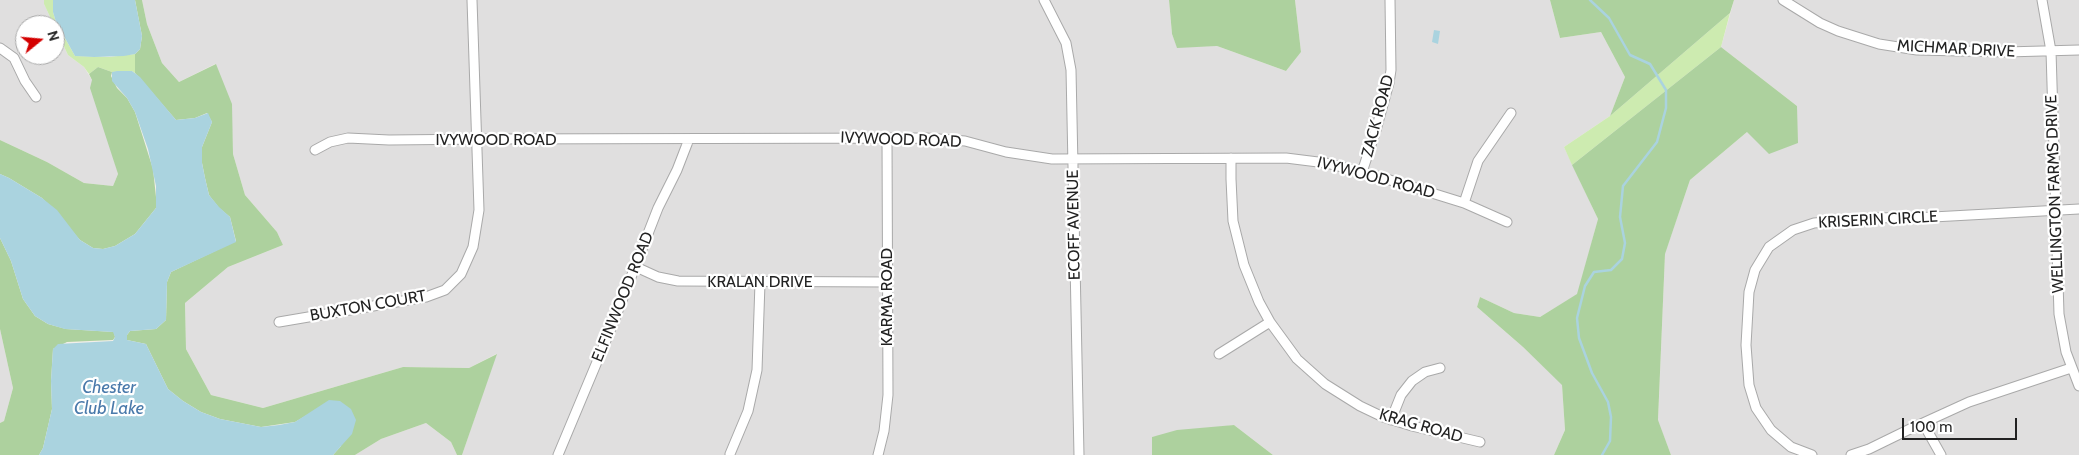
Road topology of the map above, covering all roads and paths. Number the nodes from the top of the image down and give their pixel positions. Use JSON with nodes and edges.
{"nodes":[{"id":1,"x":472,"y":0,"type":"edge"},
{"id":2,"x":1044,"y":0,"type":"edge"},
{"id":3,"x":1390,"y":0,"type":"edge"},
{"id":4,"x":1783,"y":0,"type":"edge"},
{"id":5,"x":2042,"y":0,"type":"edge"},
{"id":6,"x":0,"y":48,"type":"edge"},
{"id":7,"x":2079,"y":50,"type":"edge"},
{"id":8,"x":2051,"y":51,"type":"junction"},
{"id":9,"x":36,"y":97,"type":"dead end"},
{"id":10,"x":1511,"y":113,"type":"dead end"},
{"id":11,"x":887,"y":138,"type":"junction"},
{"id":12,"x":476,"y":139,"type":"junction"},
{"id":13,"x":689,"y":139,"type":"junction"},
{"id":14,"x":315,"y":150,"type":"dead end"},
{"id":15,"x":1232,"y":158,"type":"junction"},
{"id":16,"x":1073,"y":159,"type":"junction"},
{"id":17,"x":1362,"y":172,"type":"junction"},
{"id":18,"x":1464,"y":204,"type":"junction"},
{"id":19,"x":2079,"y":209,"type":"edge"},
{"id":20,"x":2056,"y":210,"type":"junction"},
{"id":21,"x":1507,"y":222,"type":"dead end"},
{"id":22,"x":636,"y":267,"type":"junction"},
{"id":23,"x":887,"y":282,"type":"junction"},
{"id":24,"x":760,"y":283,"type":"junction"},
{"id":25,"x":279,"y":322,"type":"dead end"},
{"id":26,"x":1270,"y":322,"type":"junction"},
{"id":27,"x":1219,"y":354,"type":"dead end"},
{"id":28,"x":1440,"y":368,"type":"dead end"},
{"id":29,"x":2071,"y":368,"type":"junction"},
{"id":30,"x":2079,"y":386,"type":"edge"},
{"id":31,"x":1391,"y":420,"type":"junction"},
{"id":32,"x":1923,"y":423,"type":"junction"},
{"id":33,"x":1480,"y":442,"type":"dead end"},
{"id":34,"x":730,"y":454,"type":"edge"},
{"id":35,"x":558,"y":455,"type":"edge"},
{"id":36,"x":878,"y":455,"type":"edge"},
{"id":37,"x":1078,"y":455,"type":"edge"},
{"id":38,"x":1812,"y":455,"type":"edge"},
{"id":39,"x":1852,"y":455,"type":"edge"},
{"id":40,"x":1942,"y":455,"type":"edge"}],
"edges":[{"from":1,"to":12,"type":"street","name":"BUXTON COURT"},
{"from":2,"to":16,"type":"street","name":"ECOFF AVENUE"},
{"from":3,"to":17,"type":"street","name":"ZACK ROAD"},
{"from":4,"to":8,"type":"street","name":"MICHMAR DRIVE"},
{"from":5,"to":8,"type":"street","name":"WELLINGTON FARMS DRIVE"},
{"from":6,"to":9,"type":"street"},
{"from":7,"to":8,"type":"street","name":"MICHMAR DRIVE"},
{"from":8,"to":20,"type":"street","name":"WELLINGTON FARMS DRIVE"},
{"from":10,"to":18,"type":"street"},
{"from":11,"to":13,"type":"street","name":"IVYWOOD ROAD"},
{"from":11,"to":16,"type":"street","name":"IVYWOOD ROAD"},
{"from":11,"to":23,"type":"street","name":"KARMA ROAD"},
{"from":12,"to":13,"type":"street","name":"IVYWOOD ROAD"},
{"from":12,"to":14,"type":"street","name":"IVYWOOD ROAD"},
{"from":12,"to":25,"type":"street","name":"BUXTON COURT"},
{"from":13,"to":22,"type":"street","name":"ELFINWOOD ROAD"},
{"from":15,"to":16,"type":"street","name":"IVYWOOD ROAD"},
{"from":15,"to":17,"type":"street","name":"IVYWOOD ROAD"},
{"from":15,"to":26,"type":"street","name":"KRAG ROAD"},
{"from":16,"to":37,"type":"street","name":"ECOFF AVENUE"},
{"from":17,"to":18,"type":"street","name":"IVYWOOD ROAD"},
{"from":18,"to":21,"type":"street","name":"IVYWOOD ROAD"},
{"from":19,"to":20,"type":"street","name":"KRISERIN CIRCLE"},
{"from":20,"to":29,"type":"street","name":"WELLINGTON FARMS DRIVE"},
{"from":20,"to":38,"type":"street","name":"KRISERIN CIRCLE"},
{"from":22,"to":24,"type":"street","name":"KRALAN DRIVE"},
{"from":22,"to":35,"type":"street","name":"ELFINWOOD ROAD"},
{"from":23,"to":24,"type":"street","name":"KRALAN DRIVE"},
{"from":23,"to":36,"type":"street","name":"KARMA ROAD"},
{"from":24,"to":34,"type":"street"},
{"from":26,"to":27,"type":"street"},
{"from":26,"to":31,"type":"street","name":"KRAG ROAD"},
{"from":28,"to":31,"type":"street"},
{"from":29,"to":30,"type":"street","name":"WELLINGTON FARMS DRIVE"},
{"from":29,"to":32,"type":"street"},
{"from":31,"to":33,"type":"street","name":"KRAG ROAD"},
{"from":32,"to":39,"type":"street"},
{"from":32,"to":40,"type":"street"}]}
